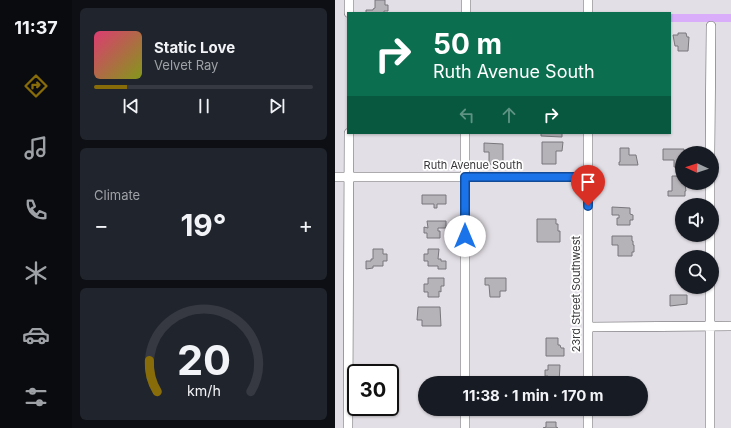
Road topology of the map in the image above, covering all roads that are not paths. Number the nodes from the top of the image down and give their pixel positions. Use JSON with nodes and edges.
{"nodes":[{"id":1,"x":349,"y":0,"type":"edge"},
{"id":2,"x":466,"y":0,"type":"edge"},
{"id":3,"x":588,"y":0,"type":"edge"},
{"id":4,"x":349,"y":12,"type":"edge"},
{"id":5,"x":466,"y":12,"type":"edge"},
{"id":6,"x":588,"y":12,"type":"edge"},
{"id":7,"x":711,"y":26,"type":"dead end"},
{"id":8,"x":349,"y":134,"type":"edge"},
{"id":9,"x":465,"y":134,"type":"edge"},
{"id":10,"x":588,"y":134,"type":"edge"},
{"id":11,"x":711,"y":146,"type":"edge"},
{"id":12,"x":349,"y":176,"type":"junction"},
{"id":13,"x":335,"y":177,"type":"edge"},
{"id":14,"x":465,"y":177,"type":"junction"},
{"id":15,"x":588,"y":177,"type":"junction"},
{"id":16,"x":710,"y":294,"type":"edge"},
{"id":17,"x":710,"y":326,"type":"junction"},
{"id":18,"x":731,"y":326,"type":"edge"},
{"id":19,"x":588,"y":327,"type":"junction"},
{"id":20,"x":465,"y":376,"type":"edge"},
{"id":21,"x":588,"y":376,"type":"edge"},
{"id":22,"x":465,"y":416,"type":"edge"},
{"id":23,"x":588,"y":416,"type":"edge"},
{"id":24,"x":348,"y":428,"type":"edge"},
{"id":25,"x":465,"y":428,"type":"edge"},
{"id":26,"x":588,"y":428,"type":"edge"},
{"id":27,"x":710,"y":428,"type":"edge"}],
"edges":[{"from":1,"to":4,"type":"street"},
{"from":2,"to":5,"type":"street"},
{"from":3,"to":6,"type":"street"},
{"from":7,"to":11,"type":"street"},
{"from":8,"to":12,"type":"street"},
{"from":9,"to":14,"type":"street"},
{"from":10,"to":15,"type":"street","name":"23rd Street Southwest"},
{"from":12,"to":13,"type":"street","name":"Ruth Avenue South"},
{"from":12,"to":14,"type":"street","name":"Ruth Avenue South"},
{"from":12,"to":24,"type":"street"},
{"from":14,"to":15,"type":"street","name":"Ruth Avenue South"},
{"from":14,"to":20,"type":"street"},
{"from":15,"to":19,"type":"street","name":"23rd Street Southwest"},
{"from":16,"to":17,"type":"street"},
{"from":17,"to":18,"type":"street"},
{"from":17,"to":19,"type":"street"},
{"from":17,"to":27,"type":"street"},
{"from":19,"to":21,"type":"street","name":"23rd Street Southwest"},
{"from":22,"to":25,"type":"street"},
{"from":23,"to":26,"type":"street"}]}
